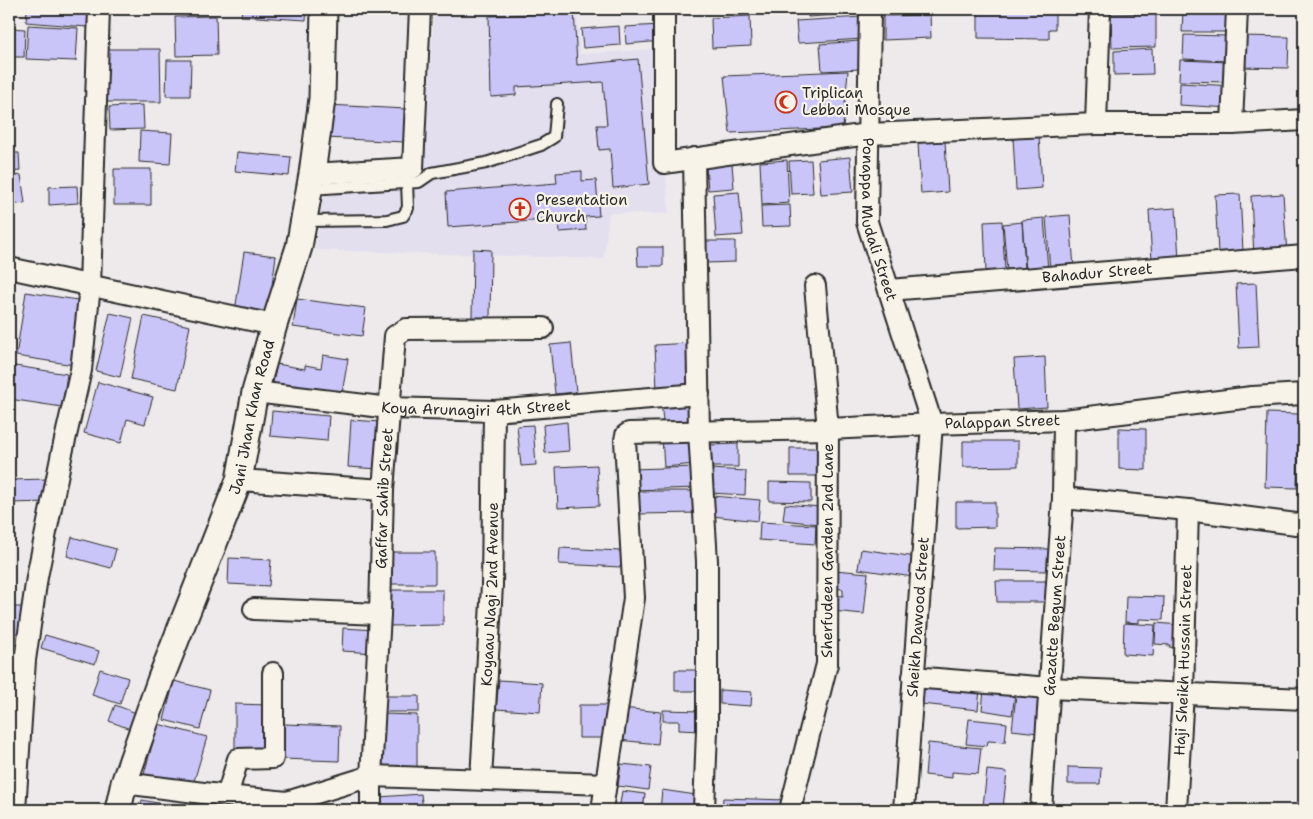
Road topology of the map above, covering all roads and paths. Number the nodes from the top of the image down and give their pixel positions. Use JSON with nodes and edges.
{"nodes":[{"id":1,"x":99,"y":9,"type":"edge"},
{"id":2,"x":324,"y":9,"type":"edge"},
{"id":3,"x":420,"y":9,"type":"edge"},
{"id":4,"x":664,"y":9,"type":"edge"},
{"id":5,"x":870,"y":9,"type":"edge"},
{"id":6,"x":1100,"y":9,"type":"edge"},
{"id":7,"x":1237,"y":9,"type":"edge"},
{"id":8,"x":557,"y":104,"type":"dead end"},
{"id":9,"x":1304,"y":120,"type":"edge"},
{"id":10,"x":1096,"y":124,"type":"junction"},
{"id":11,"x":1232,"y":124,"type":"junction"},
{"id":12,"x":868,"y":134,"type":"junction"},
{"id":13,"x":694,"y":158,"type":"junction"},
{"id":14,"x":311,"y":182,"type":"junction"},
{"id":15,"x":407,"y":182,"type":"junction"},
{"id":16,"x":304,"y":221,"type":"junction"},
{"id":17,"x":1304,"y":256,"type":"edge"},
{"id":18,"x":9,"y":268,"type":"edge"},
{"id":19,"x":90,"y":286,"type":"junction"},
{"id":20,"x":815,"y":286,"type":"dead end"},
{"id":21,"x":889,"y":290,"type":"junction"},
{"id":22,"x":274,"y":325,"type":"junction"},
{"id":23,"x":543,"y":328,"type":"dead end"},
{"id":24,"x":255,"y":392,"type":"junction"},
{"id":25,"x":699,"y":394,"type":"junction"},
{"id":26,"x":1304,"y":394,"type":"edge"},
{"id":27,"x":390,"y":408,"type":"junction"},
{"id":28,"x":494,"y":411,"type":"junction"},
{"id":29,"x":1064,"y":420,"type":"junction"},
{"id":30,"x":932,"y":424,"type":"junction"},
{"id":31,"x":828,"y":429,"type":"junction"},
{"id":32,"x":699,"y":432,"type":"junction"},
{"id":33,"x":239,"y":480,"type":"junction"},
{"id":34,"x":383,"y":490,"type":"junction"},
{"id":35,"x":1063,"y":498,"type":"junction"},
{"id":36,"x":1188,"y":510,"type":"junction"},
{"id":37,"x":1304,"y":525,"type":"edge"},
{"id":38,"x":254,"y":609,"type":"dead end"},
{"id":39,"x":380,"y":614,"type":"junction"},
{"id":40,"x":273,"y":673,"type":"dead end"},
{"id":41,"x":913,"y":677,"type":"junction"},
{"id":42,"x":1050,"y":688,"type":"junction"},
{"id":43,"x":1183,"y":693,"type":"junction"},
{"id":44,"x":1304,"y":700,"type":"edge"},
{"id":45,"x":371,"y":776,"type":"junction"},
{"id":46,"x":481,"y":779,"type":"junction"},
{"id":47,"x":124,"y":783,"type":"junction"},
{"id":48,"x":606,"y":784,"type":"junction"},
{"id":49,"x":228,"y":796,"type":"junction"},
{"id":50,"x":15,"y":810,"type":"edge"},
{"id":51,"x":118,"y":810,"type":"edge"},
{"id":52,"x":371,"y":810,"type":"edge"},
{"id":53,"x":602,"y":810,"type":"edge"},
{"id":54,"x":704,"y":810,"type":"edge"},
{"id":55,"x":790,"y":810,"type":"edge"},
{"id":56,"x":904,"y":810,"type":"edge"},
{"id":57,"x":1041,"y":810,"type":"edge"},
{"id":58,"x":1176,"y":810,"type":"edge"}],
"edges":[{"from":1,"to":19,"type":"street"},
{"from":2,"to":14,"type":"street","name":"Jani Jhan Khan Road"},
{"from":3,"to":14,"type":"street"},
{"from":4,"to":13,"type":"street"},
{"from":5,"to":12,"type":"street","name":"Ponappa Mudali Street"},
{"from":6,"to":10,"type":"street"},
{"from":7,"to":11,"type":"street"},
{"from":8,"to":15,"type":"lane"},
{"from":9,"to":11,"type":"street"},
{"from":10,"to":11,"type":"street"},
{"from":10,"to":12,"type":"street"},
{"from":12,"to":13,"type":"street"},
{"from":12,"to":21,"type":"street","name":"Ponappa Mudali Street"},
{"from":13,"to":25,"type":"street"},
{"from":14,"to":15,"type":"lane"},
{"from":14,"to":16,"type":"street","name":"Jani Jhan Khan Road"},
{"from":15,"to":16,"type":"lane"},
{"from":16,"to":22,"type":"street","name":"Jani Jhan Khan Road"},
{"from":17,"to":21,"type":"street","name":"Bahadur Street"},
{"from":18,"to":19,"type":"street"},
{"from":19,"to":22,"type":"street"},
{"from":19,"to":50,"type":"street"},
{"from":20,"to":31,"type":"street","name":"Sherfudeen Garden 2nd Lane"},
{"from":21,"to":30,"type":"street","name":"Ponappa Mudali Street"},
{"from":22,"to":24,"type":"street","name":"Jani Jhan Khan Road"},
{"from":23,"to":27,"type":"street","name":"Gaffar Sahib Street"},
{"from":24,"to":27,"type":"street","name":"Koya Arunagiri 4th Street"},
{"from":24,"to":33,"type":"street","name":"Jani Jhan Khan Road"},
{"from":25,"to":28,"type":"street","name":"Koya Arunagiri 4th Street"},
{"from":25,"to":32,"type":"street"},
{"from":26,"to":29,"type":"street","name":"Palappan Street"},
{"from":27,"to":28,"type":"street","name":"Koya Arunagiri 4th Street"},
{"from":27,"to":34,"type":"street","name":"Gaffar Sahib Street"},
{"from":28,"to":46,"type":"street","name":"Koyaau Nagi 2nd Avenue"},
{"from":29,"to":30,"type":"street","name":"Palappan Street"},
{"from":29,"to":35,"type":"street","name":"Gazatte Begum Street"},
{"from":30,"to":31,"type":"street","name":"Palappan Street"},
{"from":30,"to":41,"type":"street","name":"Sheikh Dawood Street"},
{"from":31,"to":32,"type":"street","name":"Palappan Street"},
{"from":31,"to":55,"type":"street","name":"Sherfudeen Garden 2nd Lane"},
{"from":32,"to":48,"type":"street","name":"Palappan Street"},
{"from":32,"to":54,"type":"street"},
{"from":33,"to":34,"type":"street"},
{"from":33,"to":47,"type":"street","name":"Jani Jhan Khan Road"},
{"from":34,"to":39,"type":"street","name":"Gaffar Sahib Street"},
{"from":35,"to":36,"type":"street"},
{"from":35,"to":42,"type":"street","name":"Gazatte Begum Street"},
{"from":36,"to":37,"type":"street"},
{"from":36,"to":43,"type":"street","name":"Haji Sheikh Hussain Street"},
{"from":38,"to":39,"type":"street"},
{"from":39,"to":45,"type":"street","name":"Gaffar Sahib Street"},
{"from":40,"to":49,"type":"street"},
{"from":41,"to":42,"type":"street"},
{"from":41,"to":56,"type":"street","name":"Sheikh Dawood Street"},
{"from":42,"to":43,"type":"street"},
{"from":42,"to":57,"type":"street","name":"Gazatte Begum Street"},
{"from":43,"to":44,"type":"street"},
{"from":43,"to":58,"type":"street","name":"Haji Sheikh Hussain Street"},
{"from":45,"to":46,"type":"street"},
{"from":45,"to":49,"type":"street"},
{"from":45,"to":52,"type":"street","name":"Gaffar Sahib Street"},
{"from":46,"to":48,"type":"street"},
{"from":47,"to":49,"type":"street"},
{"from":47,"to":51,"type":"street","name":"Jani Jhan Khan Road"},
{"from":48,"to":53,"type":"street"}]}
